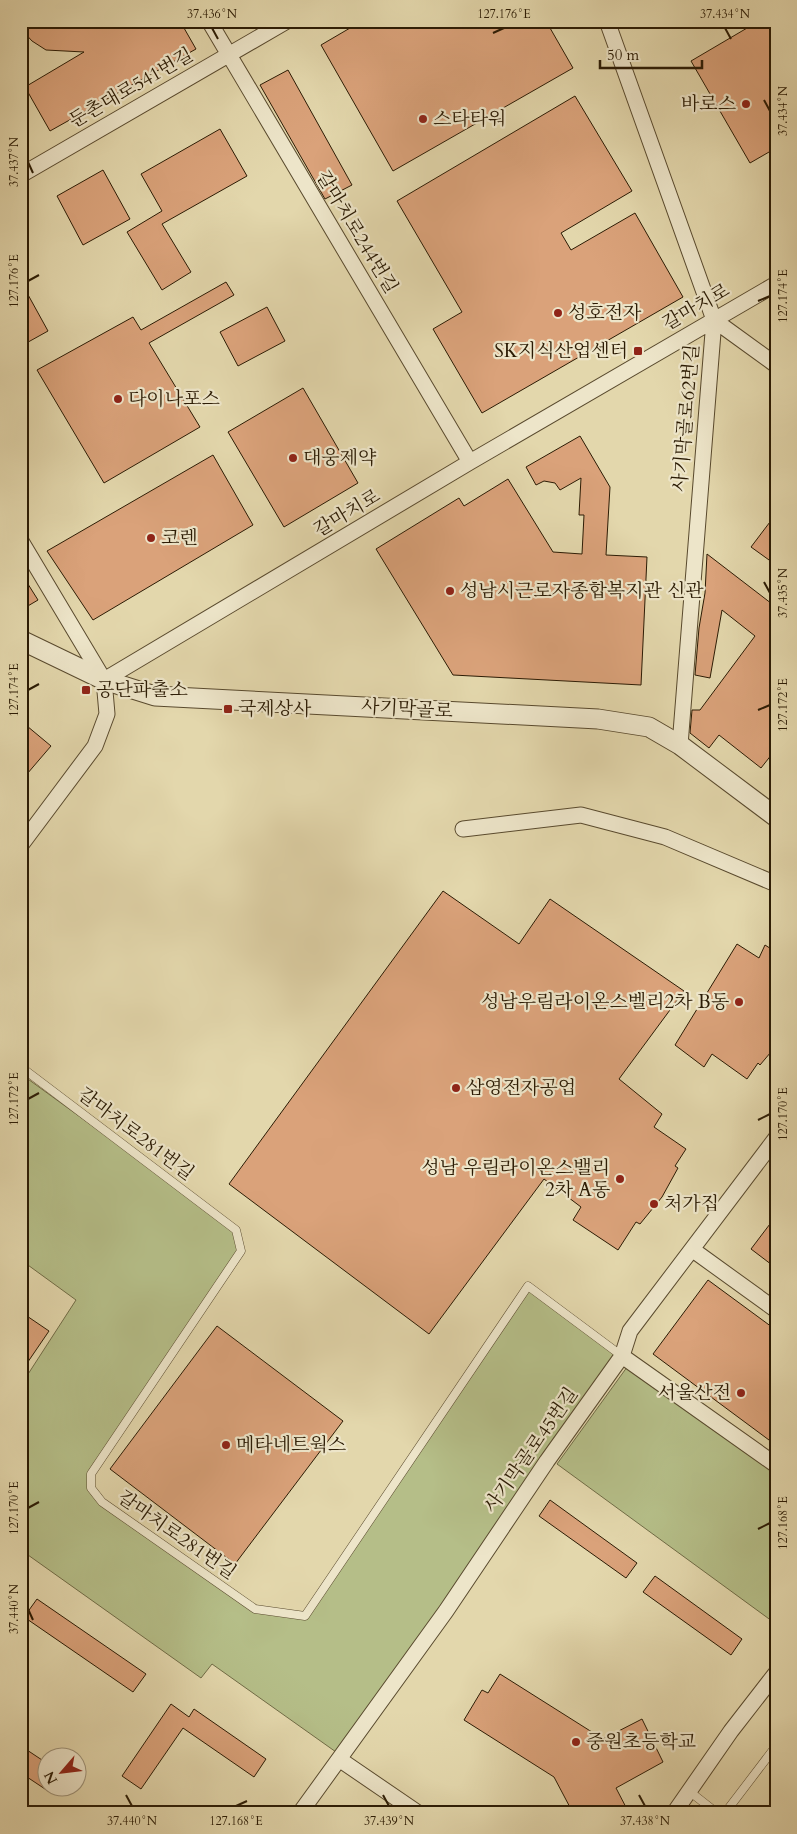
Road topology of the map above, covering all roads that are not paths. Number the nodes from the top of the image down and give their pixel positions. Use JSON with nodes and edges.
{"nodes":[{"id":1,"x":209,"y":21,"type":"edge"},
{"id":2,"x":287,"y":21,"type":"edge"},
{"id":3,"x":607,"y":21,"type":"edge"},
{"id":4,"x":229,"y":55,"type":"junction"},
{"id":5,"x":21,"y":175,"type":"edge"},
{"id":6,"x":776,"y":284,"type":"edge"},
{"id":7,"x":714,"y":320,"type":"junction"},
{"id":8,"x":776,"y":365,"type":"edge"},
{"id":9,"x":470,"y":462,"type":"junction"},
{"id":10,"x":21,"y":541,"type":"edge"},
{"id":11,"x":21,"y":640,"type":"edge"},
{"id":12,"x":104,"y":680,"type":"junction"},
{"id":13,"x":680,"y":746,"type":"junction"},
{"id":14,"x":776,"y":817,"type":"edge"},
{"id":15,"x":463,"y":829,"type":"dead end"},
{"id":16,"x":21,"y":845,"type":"edge"},
{"id":17,"x":776,"y":884,"type":"edge"},
{"id":18,"x":21,"y":1067,"type":"edge"},
{"id":19,"x":776,"y":1138,"type":"edge"},
{"id":20,"x":693,"y":1250,"type":"junction"},
{"id":21,"x":776,"y":1310,"type":"edge"},
{"id":22,"x":622,"y":1356,"type":"junction"},
{"id":23,"x":776,"y":1465,"type":"edge"},
{"id":24,"x":776,"y":1673,"type":"edge"},
{"id":25,"x":776,"y":1746,"type":"edge"},
{"id":26,"x":339,"y":1759,"type":"junction"},
{"id":27,"x":689,"y":1791,"type":"junction"},
{"id":28,"x":408,"y":1810,"type":"edge"},
{"id":29,"x":300,"y":1813,"type":"edge"},
{"id":30,"x":674,"y":1813,"type":"edge"},
{"id":31,"x":717,"y":1813,"type":"edge"},
{"id":32,"x":725,"y":1813,"type":"edge"}],
"edges":[{"from":1,"to":4,"type":"street","name":"갈마치로244번길"},
{"from":2,"to":4,"type":"street","name":"둔촌대로541번길"},
{"from":3,"to":7,"type":"street","name":"사기막골로62번길"},
{"from":4,"to":5,"type":"street","name":"둔촌대로541번길"},
{"from":4,"to":9,"type":"street","name":"갈마치로244번길"},
{"from":6,"to":7,"type":"street","name":"갈마치로"},
{"from":7,"to":8,"type":"street"},
{"from":7,"to":9,"type":"street","name":"갈마치로"},
{"from":7,"to":13,"type":"street","name":"사기막골로62번길"},
{"from":9,"to":12,"type":"street","name":"갈마치로"},
{"from":10,"to":12,"type":"street"},
{"from":11,"to":12,"type":"street","name":"사기막골로"},
{"from":12,"to":13,"type":"street","name":"사기막골로"},
{"from":12,"to":16,"type":"street"},
{"from":13,"to":14,"type":"street","name":"사기막골로"},
{"from":15,"to":17,"type":"street"},
{"from":18,"to":22,"type":"lane","name":"갈마치로281번길"},
{"from":19,"to":20,"type":"street","name":"사기막골로45번길"},
{"from":20,"to":21,"type":"street"},
{"from":20,"to":22,"type":"street","name":"사기막골로45번길"},
{"from":22,"to":23,"type":"street"},
{"from":22,"to":26,"type":"street","name":"사기막골로45번길"},
{"from":24,"to":27,"type":"street"},
{"from":25,"to":32,"type":"lane"},
{"from":26,"to":28,"type":"street"},
{"from":26,"to":29,"type":"street","name":"사기막골로45번길"},
{"from":27,"to":30,"type":"street"},
{"from":27,"to":31,"type":"lane"}]}
